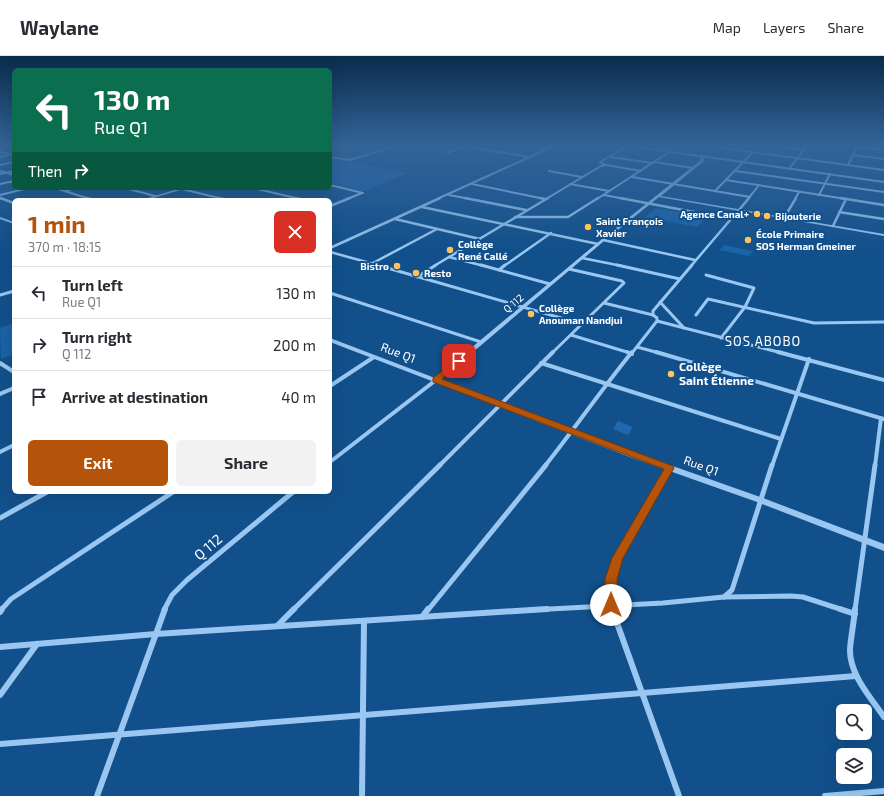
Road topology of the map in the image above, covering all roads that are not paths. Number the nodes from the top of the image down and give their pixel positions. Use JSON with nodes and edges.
{"nodes":[{"id":1,"x":726,"y":180,"type":"edge"},
{"id":2,"x":12,"y":181,"type":"edge"},
{"id":3,"x":479,"y":181,"type":"edge"},
{"id":4,"x":576,"y":181,"type":"edge"},
{"id":5,"x":626,"y":181,"type":"edge"},
{"id":6,"x":653,"y":181,"type":"edge"},
{"id":7,"x":677,"y":181,"type":"edge"},
{"id":8,"x":729,"y":181,"type":"edge"},
{"id":9,"x":801,"y":181,"type":"edge"},
{"id":10,"x":827,"y":181,"type":"edge"},
{"id":11,"x":874,"y":181,"type":"edge"},
{"id":12,"x":884,"y":182,"type":"edge"},
{"id":13,"x":0,"y":184,"type":"edge"},
{"id":14,"x":472,"y":184,"type":"junction"},
{"id":15,"x":570,"y":184,"type":"junction"},
{"id":16,"x":673,"y":184,"type":"junction"},
{"id":17,"x":825,"y":184,"type":"junction"},
{"id":18,"x":332,"y":185,"type":"edge"},
{"id":19,"x":759,"y":186,"type":"junction"},
{"id":20,"x":20,"y":190,"type":"edge"},
{"id":21,"x":61,"y":190,"type":"edge"},
{"id":22,"x":68,"y":190,"type":"edge"},
{"id":23,"x":132,"y":190,"type":"edge"},
{"id":24,"x":176,"y":190,"type":"edge"},
{"id":25,"x":190,"y":190,"type":"edge"},
{"id":26,"x":262,"y":190,"type":"edge"},
{"id":27,"x":64,"y":191,"type":"junction"},
{"id":28,"x":609,"y":191,"type":"junction"},
{"id":29,"x":715,"y":191,"type":"junction"},
{"id":30,"x":799,"y":192,"type":"junction"},
{"id":31,"x":884,"y":192,"type":"edge"},
{"id":32,"x":448,"y":194,"type":"junction"},
{"id":33,"x":0,"y":195,"type":"edge"},
{"id":34,"x":604,"y":195,"type":"junction"},
{"id":35,"x":819,"y":195,"type":"junction"},
{"id":36,"x":155,"y":196,"type":"junction"},
{"id":37,"x":657,"y":196,"type":"junction"},
{"id":38,"x":750,"y":197,"type":"junction"},
{"id":39,"x":0,"y":198,"type":"edge"},
{"id":40,"x":87,"y":198,"type":"edge"},
{"id":41,"x":150,"y":198,"type":"edge"},
{"id":42,"x":219,"y":198,"type":"edge"},
{"id":43,"x":296,"y":198,"type":"edge"},
{"id":44,"x":546,"y":199,"type":"junction"},
{"id":45,"x":846,"y":199,"type":"junction"},
{"id":46,"x":12,"y":202,"type":"edge"},
{"id":47,"x":648,"y":203,"type":"junction"},
{"id":48,"x":332,"y":205,"type":"edge"},
{"id":49,"x":884,"y":205,"type":"edge"},
{"id":50,"x":422,"y":207,"type":"junction"},
{"id":51,"x":526,"y":210,"type":"junction"},
{"id":52,"x":739,"y":210,"type":"junction"},
{"id":53,"x":840,"y":212,"type":"junction"},
{"id":54,"x":514,"y":217,"type":"junction"},
{"id":55,"x":0,"y":218,"type":"edge"},
{"id":56,"x":784,"y":218,"type":"junction"},
{"id":57,"x":394,"y":219,"type":"junction"},
{"id":58,"x":884,"y":219,"type":"edge"},
{"id":59,"x":12,"y":223,"type":"edge"},
{"id":60,"x":505,"y":224,"type":"junction"},
{"id":61,"x":833,"y":226,"type":"junction"},
{"id":62,"x":437,"y":229,"type":"junction"},
{"id":63,"x":551,"y":233,"type":"junction"},
{"id":64,"x":884,"y":235,"type":"edge"},
{"id":65,"x":480,"y":239,"type":"junction"},
{"id":66,"x":602,"y":240,"type":"junction"},
{"id":67,"x":598,"y":244,"type":"junction"},
{"id":68,"x":332,"y":247,"type":"edge"},
{"id":69,"x":332,"y":253,"type":"edge"},
{"id":70,"x":449,"y":257,"type":"junction"},
{"id":71,"x":582,"y":258,"type":"junction"},
{"id":72,"x":695,"y":260,"type":"junction"},
{"id":73,"x":371,"y":264,"type":"junction"},
{"id":74,"x":569,"y":269,"type":"junction"},
{"id":75,"x":499,"y":270,"type":"junction"},
{"id":76,"x":706,"y":275,"type":"dead end"},
{"id":77,"x":417,"y":277,"type":"junction"},
{"id":78,"x":680,"y":279,"type":"junction"},
{"id":79,"x":550,"y":284,"type":"junction"},
{"id":80,"x":12,"y":292,"type":"edge"},
{"id":81,"x":332,"y":294,"type":"edge"},
{"id":82,"x":0,"y":296,"type":"edge"},
{"id":83,"x":660,"y":302,"type":"junction"},
{"id":84,"x":604,"y":303,"type":"junction"},
{"id":85,"x":524,"y":306,"type":"junction"},
{"id":86,"x":745,"y":307,"type":"junction"},
{"id":87,"x":653,"y":315,"type":"junction"},
{"id":88,"x":696,"y":315,"type":"dead end"},
{"id":89,"x":657,"y":321,"type":"junction"},
{"id":90,"x":884,"y":322,"type":"edge"},
{"id":91,"x":582,"y":324,"type":"junction"},
{"id":92,"x":685,"y":328,"type":"junction"},
{"id":93,"x":570,"y":335,"type":"junction"},
{"id":94,"x":721,"y":338,"type":"junction"},
{"id":95,"x":332,"y":341,"type":"edge"},
{"id":96,"x":481,"y":342,"type":"junction"},
{"id":97,"x":638,"y":347,"type":"junction"},
{"id":98,"x":632,"y":354,"type":"junction"},
{"id":99,"x":374,"y":357,"type":"junction"},
{"id":100,"x":809,"y":360,"type":"junction"},
{"id":101,"x":0,"y":363,"type":"edge"},
{"id":102,"x":541,"y":363,"type":"junction"},
{"id":103,"x":12,"y":371,"type":"edge"},
{"id":104,"x":436,"y":380,"type":"junction"},
{"id":105,"x":884,"y":380,"type":"edge"},
{"id":106,"x":606,"y":384,"type":"junction"},
{"id":107,"x":332,"y":385,"type":"edge"},
{"id":108,"x":12,"y":389,"type":"edge"},
{"id":109,"x":0,"y":394,"type":"edge"},
{"id":110,"x":797,"y":395,"type":"junction"},
{"id":111,"x":501,"y":405,"type":"junction"},
{"id":112,"x":882,"y":419,"type":"edge"},
{"id":113,"x":572,"y":432,"type":"junction"},
{"id":114,"x":781,"y":439,"type":"junction"},
{"id":115,"x":12,"y":446,"type":"edge"},
{"id":116,"x":0,"y":452,"type":"edge"},
{"id":117,"x":332,"y":460,"type":"edge"},
{"id":118,"x":670,"y":468,"type":"junction"},
{"id":119,"x":43,"y":494,"type":"edge"},
{"id":120,"x":170,"y":494,"type":"edge"},
{"id":121,"x":291,"y":494,"type":"edge"},
{"id":122,"x":760,"y":500,"type":"junction"},
{"id":123,"x":0,"y":518,"type":"edge"},
{"id":124,"x":866,"y":542,"type":"junction"},
{"id":125,"x":884,"y":548,"type":"edge"},
{"id":126,"x":724,"y":597,"type":"junction"},
{"id":127,"x":611,"y":605,"type":"junction"},
{"id":128,"x":0,"y":612,"type":"edge"},
{"id":129,"x":855,"y":614,"type":"junction"},
{"id":130,"x":422,"y":617,"type":"junction"},
{"id":131,"x":364,"y":621,"type":"junction"},
{"id":132,"x":277,"y":626,"type":"junction"},
{"id":133,"x":156,"y":634,"type":"junction"},
{"id":134,"x":37,"y":644,"type":"junction"},
{"id":135,"x":0,"y":647,"type":"edge"},
{"id":136,"x":856,"y":676,"type":"junction"},
{"id":137,"x":642,"y":693,"type":"junction"},
{"id":138,"x":0,"y":694,"type":"edge"},
{"id":139,"x":364,"y":716,"type":"junction"},
{"id":140,"x":884,"y":717,"type":"edge"},
{"id":141,"x":119,"y":734,"type":"junction"},
{"id":142,"x":0,"y":744,"type":"edge"},
{"id":143,"x":884,"y":791,"type":"edge"},
{"id":144,"x":97,"y":796,"type":"edge"},
{"id":145,"x":362,"y":796,"type":"edge"},
{"id":146,"x":679,"y":796,"type":"edge"},
{"id":147,"x":825,"y":796,"type":"edge"}],
"edges":[{"from":1,"to":29,"type":"street"},
{"from":2,"to":13,"type":"street"},
{"from":3,"to":14,"type":"street"},
{"from":4,"to":15,"type":"street"},
{"from":5,"to":28,"type":"street"},
{"from":6,"to":16,"type":"street"},
{"from":7,"to":16,"type":"street","name":"Q 112"},
{"from":8,"to":19,"type":"street"},
{"from":9,"to":17,"type":"street"},
{"from":10,"to":17,"type":"street"},
{"from":11,"to":12,"type":"street"},
{"from":14,"to":32,"type":"street"},
{"from":14,"to":44,"type":"street"},
{"from":15,"to":28,"type":"street"},
{"from":15,"to":44,"type":"street"},
{"from":16,"to":29,"type":"street"},
{"from":16,"to":37,"type":"street","name":"Q 112"},
{"from":17,"to":31,"type":"street"},
{"from":17,"to":35,"type":"street"},
{"from":18,"to":48,"type":"street"},
{"from":19,"to":30,"type":"street"},
{"from":19,"to":38,"type":"street"},
{"from":20,"to":33,"type":"street"},
{"from":21,"to":27,"type":"street"},
{"from":22,"to":27,"type":"street"},
{"from":23,"to":36,"type":"street"},
{"from":24,"to":36,"type":"street"},
{"from":25,"to":42,"type":"street"},
{"from":26,"to":43,"type":"street"},
{"from":27,"to":40,"type":"street"},
{"from":28,"to":34,"type":"street"},
{"from":29,"to":38,"type":"street"},
{"from":30,"to":35,"type":"street"},
{"from":30,"to":56,"type":"street"},
{"from":32,"to":50,"type":"street"},
{"from":32,"to":51,"type":"street"},
{"from":34,"to":47,"type":"street"},
{"from":34,"to":54,"type":"street"},
{"from":35,"to":45,"type":"street"},
{"from":36,"to":41,"type":"street"},
{"from":37,"to":47,"type":"street","name":"Q 112"},
{"from":37,"to":52,"type":"street"},
{"from":38,"to":52,"type":"street"},
{"from":39,"to":46,"type":"street"},
{"from":44,"to":51,"type":"street"},
{"from":45,"to":49,"type":"street"},
{"from":45,"to":53,"type":"street"},
{"from":47,"to":66,"type":"street","name":"Q 112"},
{"from":47,"to":72,"type":"street"},
{"from":50,"to":57,"type":"street"},
{"from":50,"to":60,"type":"street"},
{"from":51,"to":54,"type":"street"},
{"from":52,"to":56,"type":"street"},
{"from":53,"to":58,"type":"street"},
{"from":53,"to":61,"type":"street"},
{"from":54,"to":60,"type":"street"},
{"from":55,"to":59,"type":"street"},
{"from":56,"to":61,"type":"street"},
{"from":57,"to":62,"type":"street"},
{"from":57,"to":68,"type":"street"},
{"from":60,"to":63,"type":"street"},
{"from":60,"to":65,"type":"street"},
{"from":61,"to":64,"type":"street"},
{"from":62,"to":65,"type":"street"},
{"from":62,"to":73,"type":"street"},
{"from":63,"to":67,"type":"street"},
{"from":63,"to":75,"type":"street"},
{"from":65,"to":70,"type":"street"},
{"from":66,"to":67,"type":"street","name":"Q 112"},
{"from":66,"to":72,"type":"street"},
{"from":67,"to":71,"type":"street","name":"Q 112"},
{"from":69,"to":73,"type":"street"},
{"from":70,"to":75,"type":"street"},
{"from":70,"to":77,"type":"street"},
{"from":71,"to":74,"type":"street","name":"Q 112"},
{"from":71,"to":78,"type":"street"},
{"from":72,"to":78,"type":"street"},
{"from":73,"to":77,"type":"street"},
{"from":74,"to":79,"type":"street","name":"Q 112"},
{"from":74,"to":84,"type":"street"},
{"from":75,"to":79,"type":"street"},
{"from":76,"to":86,"type":"street"},
{"from":77,"to":85,"type":"street"},
{"from":78,"to":83,"type":"street"},
{"from":79,"to":85,"type":"street","name":"Q 112"},
{"from":80,"to":82,"type":"street"},
{"from":81,"to":96,"type":"street"},
{"from":83,"to":87,"type":"street"},
{"from":83,"to":92,"type":"street"},
{"from":84,"to":87,"type":"street"},
{"from":84,"to":91,"type":"street"},
{"from":85,"to":91,"type":"street"},
{"from":85,"to":96,"type":"street","name":"Q 112"},
{"from":86,"to":88,"type":"street"},
{"from":86,"to":90,"type":"street"},
{"from":86,"to":94,"type":"street"},
{"from":87,"to":89,"type":"street"},
{"from":89,"to":92,"type":"street"},
{"from":89,"to":97,"type":"street"},
{"from":91,"to":93,"type":"street"},
{"from":92,"to":94,"type":"street"},
{"from":93,"to":98,"type":"street"},
{"from":93,"to":102,"type":"street"},
{"from":94,"to":100,"type":"street"},
{"from":95,"to":99,"type":"street","name":"Rue Q1"},
{"from":96,"to":104,"type":"street","name":"Q 112"},
{"from":97,"to":98,"type":"street"},
{"from":97,"to":110,"type":"street"},
{"from":98,"to":106,"type":"street"},
{"from":99,"to":104,"type":"street","name":"Rue Q1"},
{"from":99,"to":107,"type":"street"},
{"from":100,"to":105,"type":"street"},
{"from":100,"to":110,"type":"street"},
{"from":101,"to":103,"type":"street"},
{"from":102,"to":106,"type":"street"},
{"from":102,"to":111,"type":"street"},
{"from":104,"to":111,"type":"street","name":"Rue Q1"},
{"from":104,"to":117,"type":"street","name":"Q 112"},
{"from":106,"to":113,"type":"street"},
{"from":106,"to":114,"type":"street"},
{"from":108,"to":109,"type":"street"},
{"from":110,"to":112,"type":"street"},
{"from":110,"to":114,"type":"street"},
{"from":111,"to":113,"type":"street","name":"Rue Q1"},
{"from":111,"to":132,"type":"street"},
{"from":112,"to":124,"type":"street"},
{"from":113,"to":118,"type":"street","name":"Rue Q1"},
{"from":113,"to":130,"type":"street"},
{"from":114,"to":122,"type":"street"},
{"from":115,"to":116,"type":"street"},
{"from":118,"to":122,"type":"street","name":"Rue Q1"},
{"from":118,"to":127,"type":"street"},
{"from":119,"to":123,"type":"street"},
{"from":120,"to":128,"type":"street"},
{"from":121,"to":133,"type":"street","name":"Q 112"},
{"from":122,"to":124,"type":"street","name":"Rue Q1"},
{"from":122,"to":126,"type":"street"},
{"from":124,"to":125,"type":"street","name":"Rue Q1"},
{"from":124,"to":129,"type":"street"},
{"from":126,"to":127,"type":"street"},
{"from":126,"to":129,"type":"street"},
{"from":127,"to":130,"type":"street"},
{"from":127,"to":137,"type":"street"},
{"from":129,"to":136,"type":"street"},
{"from":130,"to":131,"type":"street"},
{"from":131,"to":132,"type":"street"},
{"from":131,"to":139,"type":"street"},
{"from":132,"to":133,"type":"street"},
{"from":133,"to":134,"type":"street"},
{"from":133,"to":141,"type":"street","name":"Q 112"},
{"from":134,"to":135,"type":"street"},
{"from":134,"to":138,"type":"street"},
{"from":136,"to":137,"type":"street"},
{"from":136,"to":140,"type":"street"},
{"from":137,"to":139,"type":"street"},
{"from":137,"to":146,"type":"street"},
{"from":139,"to":141,"type":"street"},
{"from":139,"to":145,"type":"street"},
{"from":141,"to":142,"type":"street"},
{"from":141,"to":144,"type":"street","name":"Q 112"},
{"from":143,"to":147,"type":"street"}]}
